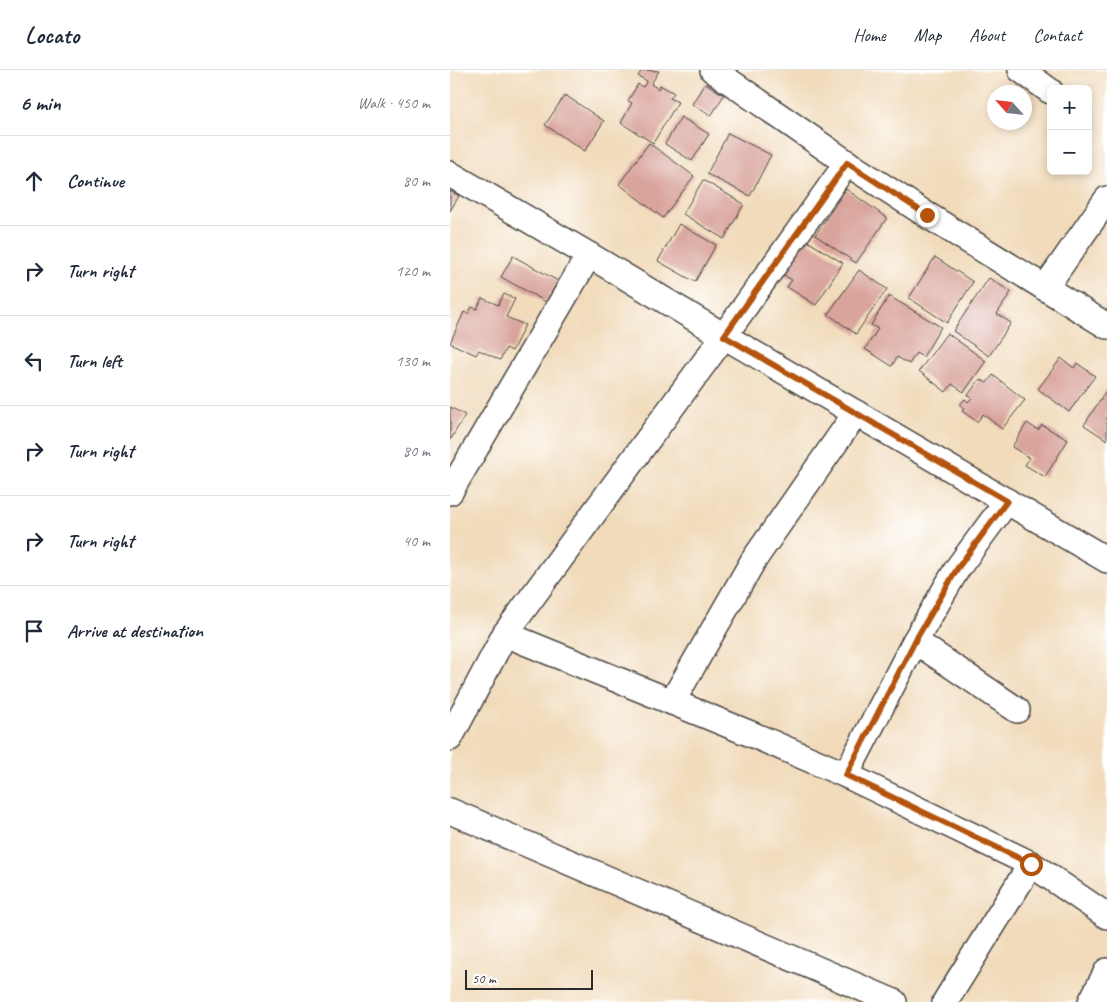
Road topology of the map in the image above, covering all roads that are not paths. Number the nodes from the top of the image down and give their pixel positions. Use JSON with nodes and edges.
{"nodes":[{"id":1,"x":713,"y":70,"type":"edge"},
{"id":2,"x":1021,"y":70,"type":"edge"},
{"id":3,"x":1047,"y":89,"type":"edge"},
{"id":4,"x":847,"y":163,"type":"junction"},
{"id":5,"x":450,"y":174,"type":"edge"},
{"id":6,"x":1107,"y":199,"type":"edge"},
{"id":7,"x":589,"y":255,"type":"junction"},
{"id":8,"x":1045,"y":288,"type":"junction"},
{"id":9,"x":1107,"y":326,"type":"edge"},
{"id":10,"x":724,"y":336,"type":"junction"},
{"id":11,"x":856,"y":413,"type":"junction"},
{"id":12,"x":450,"y":492,"type":"edge"},
{"id":13,"x":1007,"y":501,"type":"junction"},
{"id":14,"x":1107,"y":560,"type":"edge"},
{"id":15,"x":506,"y":634,"type":"junction"},
{"id":16,"x":915,"y":641,"type":"junction"},
{"id":17,"x":672,"y":702,"type":"junction"},
{"id":18,"x":1016,"y":710,"type":"dead end"},
{"id":19,"x":450,"y":738,"type":"edge"},
{"id":20,"x":846,"y":775,"type":"junction"},
{"id":21,"x":450,"y":811,"type":"edge"},
{"id":22,"x":1031,"y":864,"type":"junction"},
{"id":23,"x":1107,"y":916,"type":"edge"},
{"id":24,"x":1107,"y":971,"type":"edge"},
{"id":25,"x":894,"y":1002,"type":"edge"},
{"id":26,"x":945,"y":1002,"type":"edge"},
{"id":27,"x":1092,"y":1002,"type":"edge"}],
"edges":[{"from":1,"to":4,"type":"street"},
{"from":2,"to":3,"type":"street"},
{"from":4,"to":8,"type":"street"},
{"from":4,"to":10,"type":"street"},
{"from":5,"to":7,"type":"street"},
{"from":6,"to":8,"type":"street"},
{"from":7,"to":10,"type":"street"},
{"from":7,"to":12,"type":"street"},
{"from":8,"to":9,"type":"street"},
{"from":10,"to":11,"type":"street"},
{"from":10,"to":15,"type":"street"},
{"from":11,"to":13,"type":"street"},
{"from":11,"to":17,"type":"street"},
{"from":13,"to":14,"type":"street"},
{"from":13,"to":16,"type":"street"},
{"from":15,"to":17,"type":"street"},
{"from":15,"to":19,"type":"street"},
{"from":16,"to":18,"type":"street"},
{"from":16,"to":20,"type":"street"},
{"from":17,"to":20,"type":"street"},
{"from":20,"to":22,"type":"street"},
{"from":21,"to":25,"type":"street"},
{"from":22,"to":23,"type":"street"},
{"from":22,"to":26,"type":"street"},
{"from":24,"to":27,"type":"street"}]}
